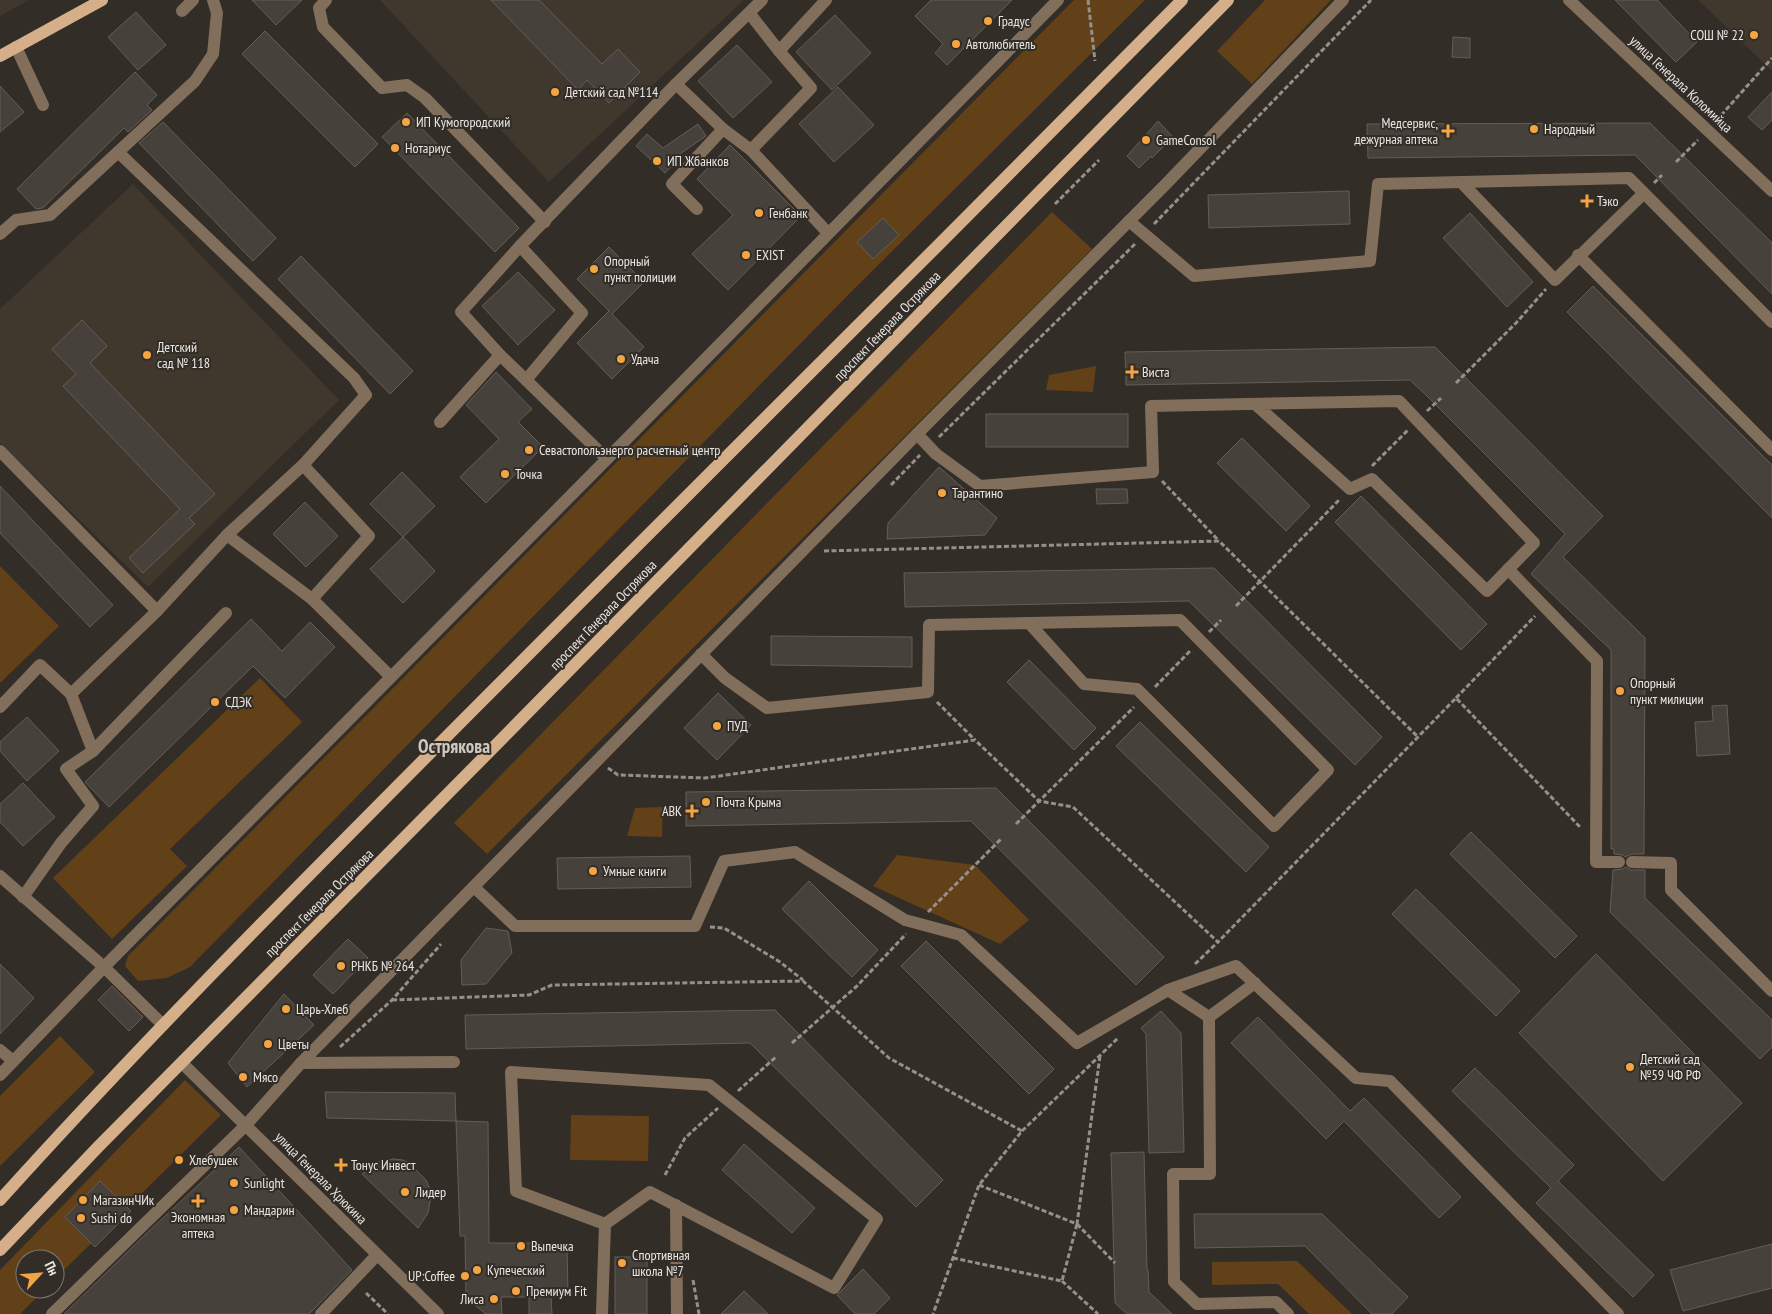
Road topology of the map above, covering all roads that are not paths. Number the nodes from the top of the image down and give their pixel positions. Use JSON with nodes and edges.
{"nodes":[{"id":1,"x":102,"y":0,"type":"edge"},
{"id":2,"x":193,"y":0,"type":"edge"},
{"id":3,"x":213,"y":0,"type":"edge"},
{"id":4,"x":326,"y":0,"type":"edge"},
{"id":5,"x":762,"y":0,"type":"edge"},
{"id":6,"x":1182,"y":0,"type":"edge"},
{"id":7,"x":1228,"y":0,"type":"edge"},
{"id":8,"x":1344,"y":0,"type":"edge"},
{"id":9,"x":1569,"y":0,"type":"edge"},
{"id":10,"x":1051,"y":2,"type":"edge"},
{"id":11,"x":818,"y":3,"type":"edge"},
{"id":12,"x":182,"y":11,"type":"dead end"},
{"id":13,"x":750,"y":14,"type":"junction"},
{"id":14,"x":16,"y":47,"type":"junction"},
{"id":15,"x":779,"y":52,"type":"junction"},
{"id":16,"x":0,"y":56,"type":"edge"},
{"id":17,"x":676,"y":84,"type":"junction"},
{"id":18,"x":43,"y":105,"type":"dead end"},
{"id":19,"x":723,"y":129,"type":"junction"},
{"id":20,"x":751,"y":150,"type":"junction"},
{"id":21,"x":118,"y":152,"type":"junction"},
{"id":22,"x":1461,"y":182,"type":"junction"},
{"id":23,"x":1772,"y":191,"type":"edge"},
{"id":24,"x":1643,"y":194,"type":"junction"},
{"id":25,"x":697,"y":209,"type":"dead end"},
{"id":26,"x":1129,"y":221,"type":"junction"},
{"id":27,"x":545,"y":222,"type":"junction"},
{"id":28,"x":828,"y":233,"type":"junction"},
{"id":29,"x":0,"y":234,"type":"edge"},
{"id":30,"x":520,"y":246,"type":"junction"},
{"id":31,"x":1578,"y":255,"type":"junction"},
{"id":32,"x":1772,"y":322,"type":"edge"},
{"id":33,"x":500,"y":355,"type":"junction"},
{"id":34,"x":526,"y":380,"type":"junction"},
{"id":35,"x":1255,"y":404,"type":"junction"},
{"id":36,"x":440,"y":422,"type":"dead end"},
{"id":37,"x":917,"y":434,"type":"junction"},
{"id":38,"x":1772,"y":450,"type":"edge"},
{"id":39,"x":0,"y":451,"type":"edge"},
{"id":40,"x":607,"y":459,"type":"junction"},
{"id":41,"x":303,"y":465,"type":"junction"},
{"id":42,"x":227,"y":535,"type":"junction"},
{"id":43,"x":1508,"y":569,"type":"junction"},
{"id":44,"x":312,"y":600,"type":"junction"},
{"id":45,"x":156,"y":611,"type":"junction"},
{"id":46,"x":226,"y":613,"type":"dead end"},
{"id":47,"x":1029,"y":623,"type":"junction"},
{"id":48,"x":701,"y":654,"type":"junction"},
{"id":49,"x":391,"y":677,"type":"junction"},
{"id":50,"x":71,"y":694,"type":"junction"},
{"id":51,"x":0,"y":707,"type":"edge"},
{"id":52,"x":94,"y":751,"type":"junction"},
{"id":53,"x":1619,"y":862,"type":"dead end"},
{"id":54,"x":1632,"y":862,"type":"dead end"},
{"id":55,"x":0,"y":876,"type":"edge"},
{"id":56,"x":474,"y":887,"type":"junction"},
{"id":57,"x":23,"y":897,"type":"junction"},
{"id":58,"x":104,"y":967,"type":"junction"},
{"id":59,"x":1255,"y":983,"type":"junction"},
{"id":60,"x":1168,"y":990,"type":"junction"},
{"id":61,"x":1772,"y":991,"type":"edge"},
{"id":62,"x":1209,"y":1017,"type":"junction"},
{"id":63,"x":163,"y":1025,"type":"junction"},
{"id":64,"x":0,"y":1050,"type":"edge"},
{"id":65,"x":13,"y":1061,"type":"junction"},
{"id":66,"x":454,"y":1062,"type":"dead end"},
{"id":67,"x":182,"y":1063,"type":"junction"},
{"id":68,"x":301,"y":1063,"type":"junction"},
{"id":69,"x":0,"y":1075,"type":"edge"},
{"id":70,"x":246,"y":1125,"type":"junction"},
{"id":71,"x":0,"y":1200,"type":"edge"},
{"id":72,"x":676,"y":1205,"type":"junction"},
{"id":73,"x":605,"y":1224,"type":"junction"},
{"id":74,"x":0,"y":1250,"type":"edge"},
{"id":75,"x":377,"y":1255,"type":"junction"},
{"id":76,"x":52,"y":1314,"type":"edge"},
{"id":77,"x":321,"y":1314,"type":"edge"},
{"id":78,"x":438,"y":1314,"type":"edge"},
{"id":79,"x":602,"y":1314,"type":"edge"},
{"id":80,"x":677,"y":1314,"type":"edge"},
{"id":81,"x":1288,"y":1314,"type":"edge"},
{"id":82,"x":1618,"y":1314,"type":"edge"}],
"edges":[{"from":1,"to":14,"type":"main road"},
{"from":2,"to":12,"type":"street"},
{"from":3,"to":21,"type":"street"},
{"from":4,"to":27,"type":"street"},
{"from":5,"to":13,"type":"street"},
{"from":6,"to":63,"type":"main road","name":"проспект Генерала Острякова"},
{"from":7,"to":67,"type":"main road","name":"проспект Генерала Острякова"},
{"from":8,"to":26,"type":"street"},
{"from":9,"to":23,"type":"street","name":"улица Генерала Коломийца"},
{"from":10,"to":28,"type":"street"},
{"from":11,"to":15,"type":"street"},
{"from":13,"to":15,"type":"street"},
{"from":13,"to":17,"type":"street"},
{"from":14,"to":16,"type":"main road"},
{"from":14,"to":18,"type":"street"},
{"from":15,"to":20,"type":"street"},
{"from":17,"to":19,"type":"street"},
{"from":17,"to":27,"type":"street"},
{"from":19,"to":20,"type":"street"},
{"from":19,"to":25,"type":"street"},
{"from":20,"to":28,"type":"street"},
{"from":21,"to":29,"type":"street"},
{"from":21,"to":41,"type":"street"},
{"from":22,"to":24,"type":"street"},
{"from":22,"to":26,"type":"street"},
{"from":22,"to":31,"type":"street"},
{"from":24,"to":31,"type":"street"},
{"from":24,"to":32,"type":"street"},
{"from":26,"to":37,"type":"street"},
{"from":27,"to":30,"type":"street"},
{"from":28,"to":40,"type":"street"},
{"from":30,"to":33,"type":"street"},
{"from":30,"to":34,"type":"street"},
{"from":31,"to":38,"type":"street"},
{"from":33,"to":34,"type":"street"},
{"from":33,"to":36,"type":"street"},
{"from":34,"to":40,"type":"street"},
{"from":35,"to":37,"type":"street"},
{"from":35,"to":43,"type":"street"},
{"from":35,"to":43,"type":"street"},
{"from":37,"to":48,"type":"street"},
{"from":39,"to":45,"type":"street"},
{"from":40,"to":49,"type":"street"},
{"from":41,"to":42,"type":"street"},
{"from":41,"to":44,"type":"street"},
{"from":42,"to":44,"type":"street"},
{"from":42,"to":45,"type":"street"},
{"from":43,"to":53,"type":"street"},
{"from":44,"to":49,"type":"street"},
{"from":45,"to":50,"type":"street"},
{"from":46,"to":52,"type":"street"},
{"from":47,"to":47,"type":"street"},
{"from":47,"to":48,"type":"street"},
{"from":48,"to":56,"type":"street"},
{"from":49,"to":58,"type":"street"},
{"from":50,"to":51,"type":"street"},
{"from":50,"to":52,"type":"street"},
{"from":52,"to":57,"type":"street"},
{"from":54,"to":61,"type":"street"},
{"from":55,"to":57,"type":"street"},
{"from":56,"to":60,"type":"street"},
{"from":56,"to":68,"type":"street"},
{"from":57,"to":58,"type":"street"},
{"from":58,"to":63,"type":"street"},
{"from":58,"to":65,"type":"street"},
{"from":59,"to":60,"type":"street"},
{"from":59,"to":62,"type":"street"},
{"from":59,"to":82,"type":"street"},
{"from":60,"to":62,"type":"street"},
{"from":62,"to":81,"type":"street"},
{"from":63,"to":71,"type":"main road","name":"проспект Генерала Острякова"},
{"from":64,"to":65,"type":"street"},
{"from":65,"to":69,"type":"street"},
{"from":66,"to":68,"type":"street"},
{"from":67,"to":70,"type":"street","name":"улица Генерала Хрюкина"},
{"from":67,"to":74,"type":"main road","name":"проспект Генерала Острякова"},
{"from":68,"to":70,"type":"street"},
{"from":70,"to":75,"type":"street","name":"улица Генерала Хрюкина"},
{"from":70,"to":76,"type":"street"},
{"from":72,"to":73,"type":"street"},
{"from":72,"to":73,"type":"street"},
{"from":72,"to":80,"type":"street"},
{"from":73,"to":79,"type":"street"},
{"from":75,"to":77,"type":"street"},
{"from":75,"to":78,"type":"street","name":"улица Генерала Хрюкина"}]}
